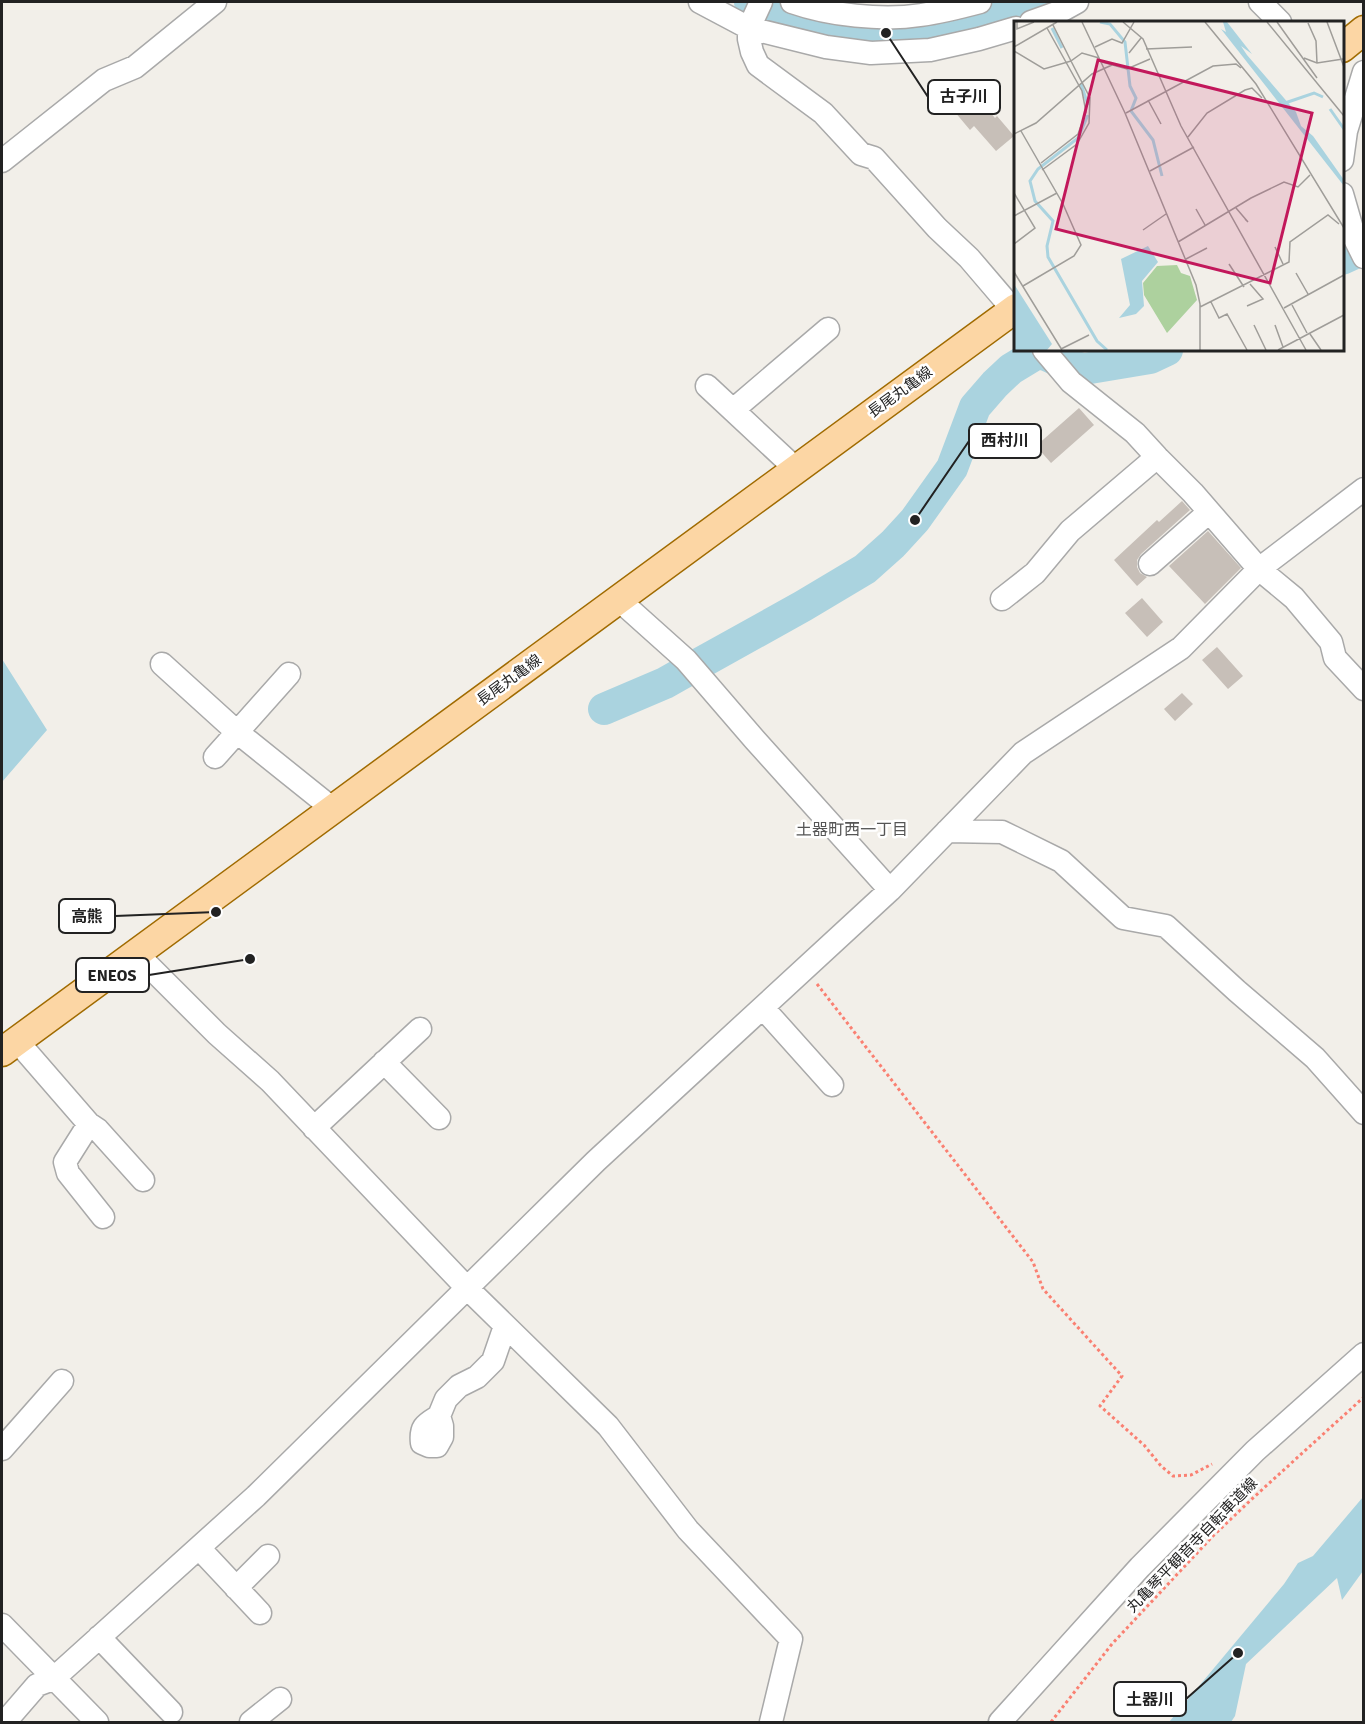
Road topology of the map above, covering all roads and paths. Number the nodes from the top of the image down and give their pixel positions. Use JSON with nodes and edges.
{"nodes":[{"id":1,"x":215,"y":2,"type":"edge"},
{"id":2,"x":700,"y":2,"type":"edge"},
{"id":3,"x":792,"y":2,"type":"edge"},
{"id":4,"x":980,"y":2,"type":"edge"},
{"id":5,"x":1077,"y":2,"type":"edge"},
{"id":6,"x":1260,"y":2,"type":"edge"},
{"id":7,"x":754,"y":17,"type":"edge"},
{"id":8,"x":1034,"y":21,"type":"edge"},
{"id":9,"x":1279,"y":21,"type":"edge"},
{"id":10,"x":1014,"y":29,"type":"edge"},
{"id":11,"x":1364,"y":72,"type":"edge"},
{"id":12,"x":1346,"y":109,"type":"edge"},
{"id":13,"x":1344,"y":146,"type":"edge"},
{"id":14,"x":2,"y":161,"type":"edge"},
{"id":15,"x":1344,"y":200,"type":"edge"},
{"id":16,"x":1359,"y":248,"type":"edge"},
{"id":17,"x":1014,"y":309,"type":"edge"},
{"id":18,"x":1014,"y":311,"type":"edge"},
{"id":19,"x":828,"y":329,"type":"dead end"},
{"id":20,"x":1049,"y":356,"type":"edge"},
{"id":21,"x":707,"y":386,"type":"dead end"},
{"id":22,"x":733,"y":410,"type":"junction"},
{"id":23,"x":1157,"y":457,"type":"junction"},
{"id":24,"x":796,"y":469,"type":"junction"},
{"id":25,"x":1364,"y":489,"type":"edge"},
{"id":26,"x":1209,"y":512,"type":"junction"},
{"id":27,"x":1150,"y":564,"type":"dead end"},
{"id":28,"x":1259,"y":569,"type":"junction"},
{"id":29,"x":1002,"y":599,"type":"dead end"},
{"id":30,"x":619,"y":600,"type":"junction"},
{"id":31,"x":162,"y":664,"type":"dead end"},
{"id":32,"x":289,"y":674,"type":"dead end"},
{"id":33,"x":1364,"y":689,"type":"edge"},
{"id":34,"x":237,"y":732,"type":"junction"},
{"id":35,"x":214,"y":757,"type":"dead end"},
{"id":36,"x":333,"y":809,"type":"junction"},
{"id":37,"x":947,"y":831,"type":"junction"},
{"id":38,"x":890,"y":890,"type":"junction"},
{"id":39,"x":137,"y":954,"type":"junction"},
{"id":40,"x":805,"y":968,"type":"junction"},
{"id":41,"x":763,"y":1008,"type":"junction"},
{"id":42,"x":420,"y":1029,"type":"dead end"},
{"id":43,"x":9,"y":1046,"type":"edge"},
{"id":44,"x":384,"y":1062,"type":"junction"},
{"id":45,"x":832,"y":1085,"type":"dead end"},
{"id":46,"x":1364,"y":1113,"type":"edge"},
{"id":47,"x":439,"y":1118,"type":"dead end"},
{"id":48,"x":89,"y":1124,"type":"junction"},
{"id":49,"x":314,"y":1128,"type":"junction"},
{"id":50,"x":143,"y":1180,"type":"dead end"},
{"id":51,"x":103,"y":1217,"type":"dead end"},
{"id":52,"x":467,"y":1288,"type":"junction"},
{"id":53,"x":505,"y":1326,"type":"junction"},
{"id":54,"x":1364,"y":1354,"type":"edge"},
{"id":55,"x":62,"y":1381,"type":"dead end"},
{"id":56,"x":1364,"y":1397,"type":"edge"},
{"id":57,"x":439,"y":1416,"type":"dead end"},
{"id":58,"x":2,"y":1449,"type":"edge"},
{"id":59,"x":1220,"y":1460,"type":"dead end"},
{"id":60,"x":199,"y":1548,"type":"junction"},
{"id":61,"x":268,"y":1556,"type":"dead end"},
{"id":62,"x":236,"y":1588,"type":"junction"},
{"id":63,"x":260,"y":1613,"type":"dead end"},
{"id":64,"x":2,"y":1625,"type":"edge"},
{"id":65,"x":99,"y":1637,"type":"junction"},
{"id":66,"x":53,"y":1679,"type":"junction"},
{"id":67,"x":280,"y":1699,"type":"dead end"},
{"id":68,"x":171,"y":1712,"type":"dead end"},
{"id":69,"x":5,"y":1722,"type":"edge"},
{"id":70,"x":97,"y":1722,"type":"edge"},
{"id":71,"x":251,"y":1722,"type":"edge"},
{"id":72,"x":771,"y":1722,"type":"edge"},
{"id":73,"x":1000,"y":1722,"type":"edge"},
{"id":74,"x":1051,"y":1722,"type":"edge"}],
"edges":[{"from":1,"to":14,"type":"street"},
{"from":2,"to":7,"type":"street"},
{"from":3,"to":4,"type":"street"},
{"from":5,"to":8,"type":"street"},
{"from":6,"to":9,"type":"street"},
{"from":7,"to":10,"type":"street"},
{"from":7,"to":17,"type":"street"},
{"from":11,"to":12,"type":"street"},
{"from":12,"to":13,"type":"street"},
{"from":15,"to":16,"type":"street"},
{"from":18,"to":24,"type":"main road","name":"長尾丸亀線"},
{"from":19,"to":22,"type":"street"},
{"from":20,"to":23,"type":"street"},
{"from":21,"to":22,"type":"street"},
{"from":22,"to":24,"type":"street"},
{"from":23,"to":26,"type":"street"},
{"from":23,"to":29,"type":"street"},
{"from":24,"to":30,"type":"main road","name":"長尾丸亀線"},
{"from":25,"to":28,"type":"street"},
{"from":26,"to":27,"type":"street"},
{"from":26,"to":28,"type":"street"},
{"from":28,"to":33,"type":"street"},
{"from":28,"to":37,"type":"street"},
{"from":30,"to":36,"type":"main road","name":"長尾丸亀線"},
{"from":30,"to":38,"type":"street"},
{"from":31,"to":34,"type":"street"},
{"from":32,"to":34,"type":"street"},
{"from":34,"to":35,"type":"street"},
{"from":34,"to":36,"type":"street"},
{"from":36,"to":39,"type":"main road","name":"長尾丸亀線"},
{"from":37,"to":38,"type":"street"},
{"from":37,"to":46,"type":"street"},
{"from":38,"to":40,"type":"street"},
{"from":39,"to":43,"type":"main road","name":"長尾丸亀線"},
{"from":39,"to":49,"type":"street"},
{"from":40,"to":41,"type":"street"},
{"from":40,"to":59,"type":"path"},
{"from":41,"to":45,"type":"street"},
{"from":41,"to":52,"type":"street"},
{"from":42,"to":44,"type":"street"},
{"from":43,"to":48,"type":"street"},
{"from":44,"to":47,"type":"street"},
{"from":44,"to":49,"type":"street"},
{"from":48,"to":50,"type":"street"},
{"from":48,"to":51,"type":"street"},
{"from":49,"to":52,"type":"street"},
{"from":52,"to":53,"type":"street"},
{"from":52,"to":60,"type":"street"},
{"from":53,"to":57,"type":"street"},
{"from":53,"to":72,"type":"street"},
{"from":54,"to":73,"type":"street"},
{"from":55,"to":58,"type":"street"},
{"from":56,"to":74,"type":"path","name":"丸亀琴平観音寺自転車道線"},
{"from":60,"to":62,"type":"street"},
{"from":60,"to":65,"type":"street"},
{"from":61,"to":62,"type":"street"},
{"from":62,"to":63,"type":"street"},
{"from":64,"to":66,"type":"street"},
{"from":65,"to":66,"type":"street"},
{"from":65,"to":68,"type":"street"},
{"from":66,"to":69,"type":"street"},
{"from":66,"to":70,"type":"street"},
{"from":67,"to":71,"type":"street"}]}
